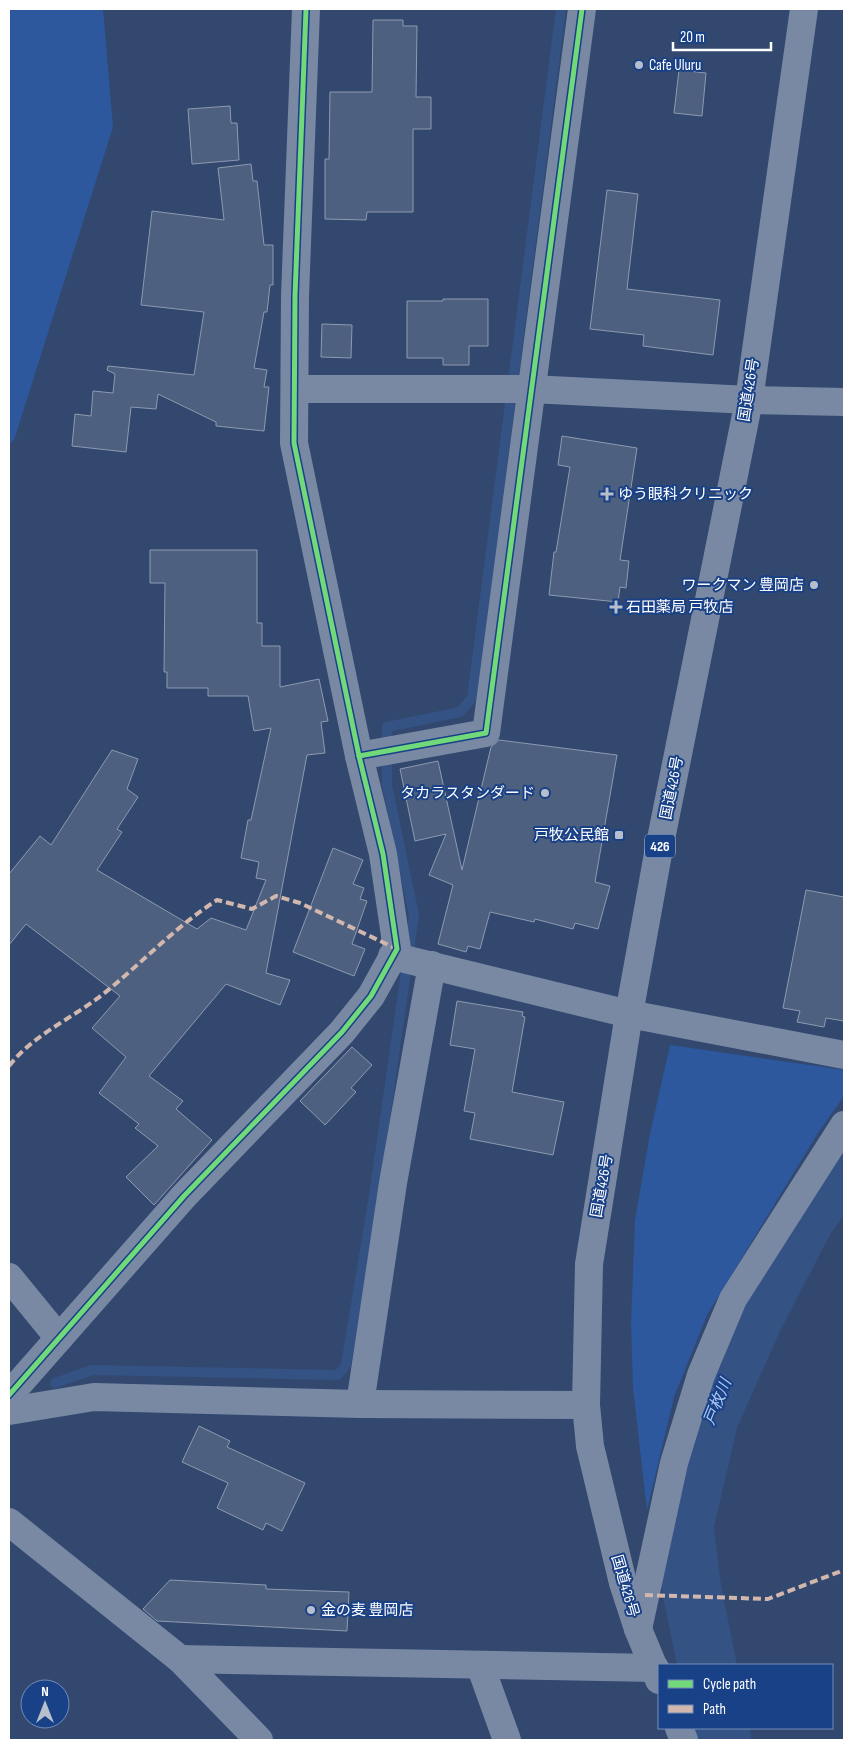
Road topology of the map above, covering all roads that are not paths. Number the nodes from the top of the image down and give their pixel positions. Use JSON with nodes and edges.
{"nodes":[{"id":1,"x":306,"y":9,"type":"edge"},
{"id":2,"x":582,"y":9,"type":"edge"},
{"id":3,"x":804,"y":9,"type":"edge"},
{"id":4,"x":296,"y":389,"type":"junction"},
{"id":5,"x":531,"y":389,"type":"junction"},
{"id":6,"x":749,"y":400,"type":"junction"},
{"id":7,"x":844,"y":402,"type":"edge"},
{"id":8,"x":359,"y":756,"type":"junction"},
{"id":9,"x":392,"y":956,"type":"junction"},
{"id":10,"x":432,"y":966,"type":"junction"},
{"id":11,"x":630,"y":1014,"type":"junction"},
{"id":12,"x":844,"y":1055,"type":"edge"},
{"id":13,"x":844,"y":1126,"type":"edge"},
{"id":14,"x":9,"y":1277,"type":"edge"},
{"id":15,"x":59,"y":1338,"type":"junction"},
{"id":16,"x":9,"y":1395,"type":"edge"},
{"id":17,"x":360,"y":1404,"type":"junction"},
{"id":18,"x":586,"y":1405,"type":"junction"},
{"id":19,"x":9,"y":1410,"type":"edge"},
{"id":20,"x":9,"y":1522,"type":"edge"},
{"id":21,"x":638,"y":1628,"type":"junction"},
{"id":22,"x":180,"y":1659,"type":"junction"},
{"id":23,"x":480,"y":1665,"type":"junction"},
{"id":24,"x":657,"y":1674,"type":"edge"},
{"id":25,"x":259,"y":1740,"type":"edge"},
{"id":26,"x":507,"y":1740,"type":"edge"}],
"edges":[{"from":1,"to":4,"type":"street"},
{"from":2,"to":5,"type":"street"},
{"from":3,"to":6,"type":"highway","name":"国道426号","number":"426"},
{"from":4,"to":5,"type":"street"},
{"from":4,"to":8,"type":"street"},
{"from":5,"to":6,"type":"street"},
{"from":5,"to":8,"type":"street"},
{"from":6,"to":7,"type":"street"},
{"from":6,"to":11,"type":"highway","name":"国道426号","number":"426"},
{"from":8,"to":9,"type":"street"},
{"from":9,"to":10,"type":"street"},
{"from":9,"to":15,"type":"street"},
{"from":10,"to":11,"type":"street"},
{"from":10,"to":17,"type":"street"},
{"from":11,"to":12,"type":"street"},
{"from":11,"to":18,"type":"highway","name":"国道426号","number":"426"},
{"from":13,"to":21,"type":"street"},
{"from":14,"to":15,"type":"street"},
{"from":15,"to":16,"type":"street"},
{"from":17,"to":18,"type":"street"},
{"from":17,"to":19,"type":"street"},
{"from":18,"to":21,"type":"highway","name":"国道426号","number":"426"},
{"from":20,"to":22,"type":"street"},
{"from":21,"to":24,"type":"highway","name":"国道426号","number":"426"},
{"from":22,"to":23,"type":"street"},
{"from":22,"to":25,"type":"street"},
{"from":23,"to":24,"type":"street"},
{"from":23,"to":26,"type":"street"}]}
